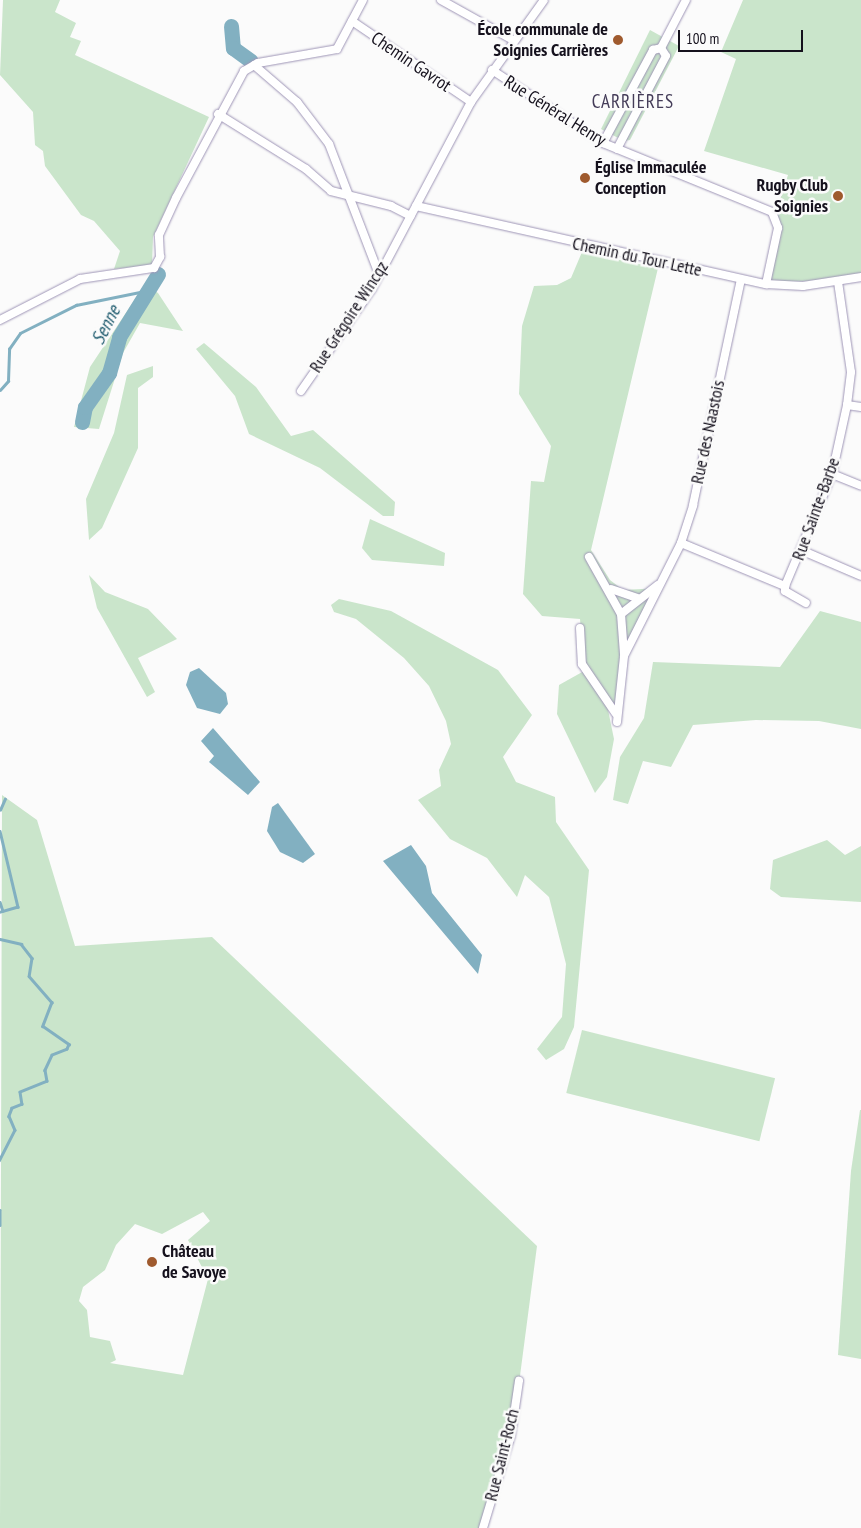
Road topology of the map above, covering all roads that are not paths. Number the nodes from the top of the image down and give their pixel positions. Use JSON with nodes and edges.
{"nodes":[{"id":1,"x":364,"y":0,"type":"edge"},
{"id":2,"x":441,"y":0,"type":"edge"},
{"id":3,"x":544,"y":0,"type":"edge"},
{"id":4,"x":686,"y":0,"type":"edge"},
{"id":5,"x":352,"y":21,"type":"junction"},
{"id":6,"x":513,"y":40,"type":"junction"},
{"id":7,"x":661,"y":48,"type":"junction"},
{"id":8,"x":254,"y":65,"type":"junction"},
{"id":9,"x":492,"y":70,"type":"junction"},
{"id":10,"x":471,"y":102,"type":"junction"},
{"id":11,"x":218,"y":114,"type":"junction"},
{"id":12,"x":603,"y":143,"type":"junction"},
{"id":13,"x":617,"y":149,"type":"junction"},
{"id":14,"x":350,"y":196,"type":"junction"},
{"id":15,"x":416,"y":206,"type":"junction"},
{"id":16,"x":411,"y":216,"type":"junction"},
{"id":17,"x":379,"y":274,"type":"junction"},
{"id":18,"x":861,"y":277,"type":"edge"},
{"id":19,"x":741,"y":280,"type":"junction"},
{"id":20,"x":838,"y":282,"type":"junction"},
{"id":21,"x":766,"y":284,"type":"junction"},
{"id":22,"x":0,"y":320,"type":"edge"},
{"id":23,"x":301,"y":391,"type":"dead end"},
{"id":24,"x":847,"y":405,"type":"junction"},
{"id":25,"x":861,"y":407,"type":"edge"},
{"id":26,"x":832,"y":474,"type":"junction"},
{"id":27,"x":861,"y":486,"type":"edge"},
{"id":28,"x":682,"y":543,"type":"junction"},
{"id":29,"x":803,"y":551,"type":"junction"},
{"id":30,"x":589,"y":557,"type":"dead end"},
{"id":31,"x":861,"y":576,"type":"edge"},
{"id":32,"x":663,"y":581,"type":"junction"},
{"id":33,"x":785,"y":586,"type":"junction"},
{"id":34,"x":611,"y":590,"type":"junction"},
{"id":35,"x":637,"y":598,"type":"junction"},
{"id":36,"x":806,"y":603,"type":"dead end"},
{"id":37,"x":621,"y":614,"type":"junction"},
{"id":38,"x":580,"y":628,"type":"dead end"},
{"id":39,"x":624,"y":656,"type":"junction"},
{"id":40,"x":620,"y":691,"type":"junction"},
{"id":41,"x":605,"y":693,"type":"junction"},
{"id":42,"x":519,"y":1381,"type":"dead end"},
{"id":43,"x":483,"y":1528,"type":"edge"}],
"edges":[{"from":1,"to":5,"type":"street"},
{"from":2,"to":6,"type":"street"},
{"from":3,"to":6,"type":"street","name":"Rue Grégoire Wincqz"},
{"from":4,"to":7,"type":"street"},
{"from":5,"to":8,"type":"street"},
{"from":5,"to":10,"type":"street","name":"Chemin Gavrot"},
{"from":6,"to":9,"type":"street","name":"Rue Grégoire Wincqz"},
{"from":7,"to":12,"type":"street"},
{"from":7,"to":13,"type":"street"},
{"from":8,"to":11,"type":"street"},
{"from":8,"to":14,"type":"street"},
{"from":9,"to":10,"type":"street","name":"Rue Grégoire Wincqz"},
{"from":9,"to":12,"type":"street","name":"Rue Général Henry"},
{"from":10,"to":15,"type":"street","name":"Rue Grégoire Wincqz"},
{"from":11,"to":14,"type":"street"},
{"from":11,"to":22,"type":"street"},
{"from":12,"to":13,"type":"street","name":"Rue Général Henry"},
{"from":13,"to":21,"type":"street","name":"Rue Général Henry"},
{"from":14,"to":16,"type":"street"},
{"from":14,"to":17,"type":"street"},
{"from":15,"to":16,"type":"street","name":"Rue Grégoire Wincqz"},
{"from":15,"to":19,"type":"street","name":"Chemin du Tour Lette"},
{"from":16,"to":17,"type":"street","name":"Rue Grégoire Wincqz"},
{"from":17,"to":23,"type":"street","name":"Rue Grégoire Wincqz"},
{"from":18,"to":20,"type":"street","name":"Chemin du Tour Lette"},
{"from":19,"to":21,"type":"street","name":"Chemin du Tour Lette"},
{"from":19,"to":28,"type":"street","name":"Rue des Naastois"},
{"from":20,"to":21,"type":"street","name":"Chemin du Tour Lette"},
{"from":20,"to":24,"type":"street","name":"Rue Sainte-Barbe"},
{"from":24,"to":25,"type":"street"},
{"from":24,"to":26,"type":"street","name":"Rue Sainte-Barbe"},
{"from":26,"to":27,"type":"street"},
{"from":26,"to":29,"type":"street","name":"Rue Sainte-Barbe"},
{"from":28,"to":32,"type":"street","name":"Rue des Naastois"},
{"from":28,"to":33,"type":"street"},
{"from":29,"to":31,"type":"street"},
{"from":29,"to":33,"type":"street","name":"Rue Sainte-Barbe"},
{"from":30,"to":34,"type":"street","name":"Rue des Naastois"},
{"from":32,"to":35,"type":"street"},
{"from":32,"to":39,"type":"street","name":"Rue des Naastois"},
{"from":33,"to":36,"type":"street"},
{"from":34,"to":35,"type":"street"},
{"from":34,"to":37,"type":"street","name":"Rue des Naastois"},
{"from":35,"to":37,"type":"street"},
{"from":37,"to":39,"type":"street","name":"Rue des Naastois"},
{"from":38,"to":41,"type":"street","name":"Rue des Naastois"},
{"from":39,"to":40,"type":"street","name":"Rue des Naastois"},
{"from":40,"to":41,"type":"street"},
{"from":40,"to":41,"type":"street","name":"Rue des Naastois"},
{"from":42,"to":43,"type":"street","name":"Rue Saint-Roch"}]}
